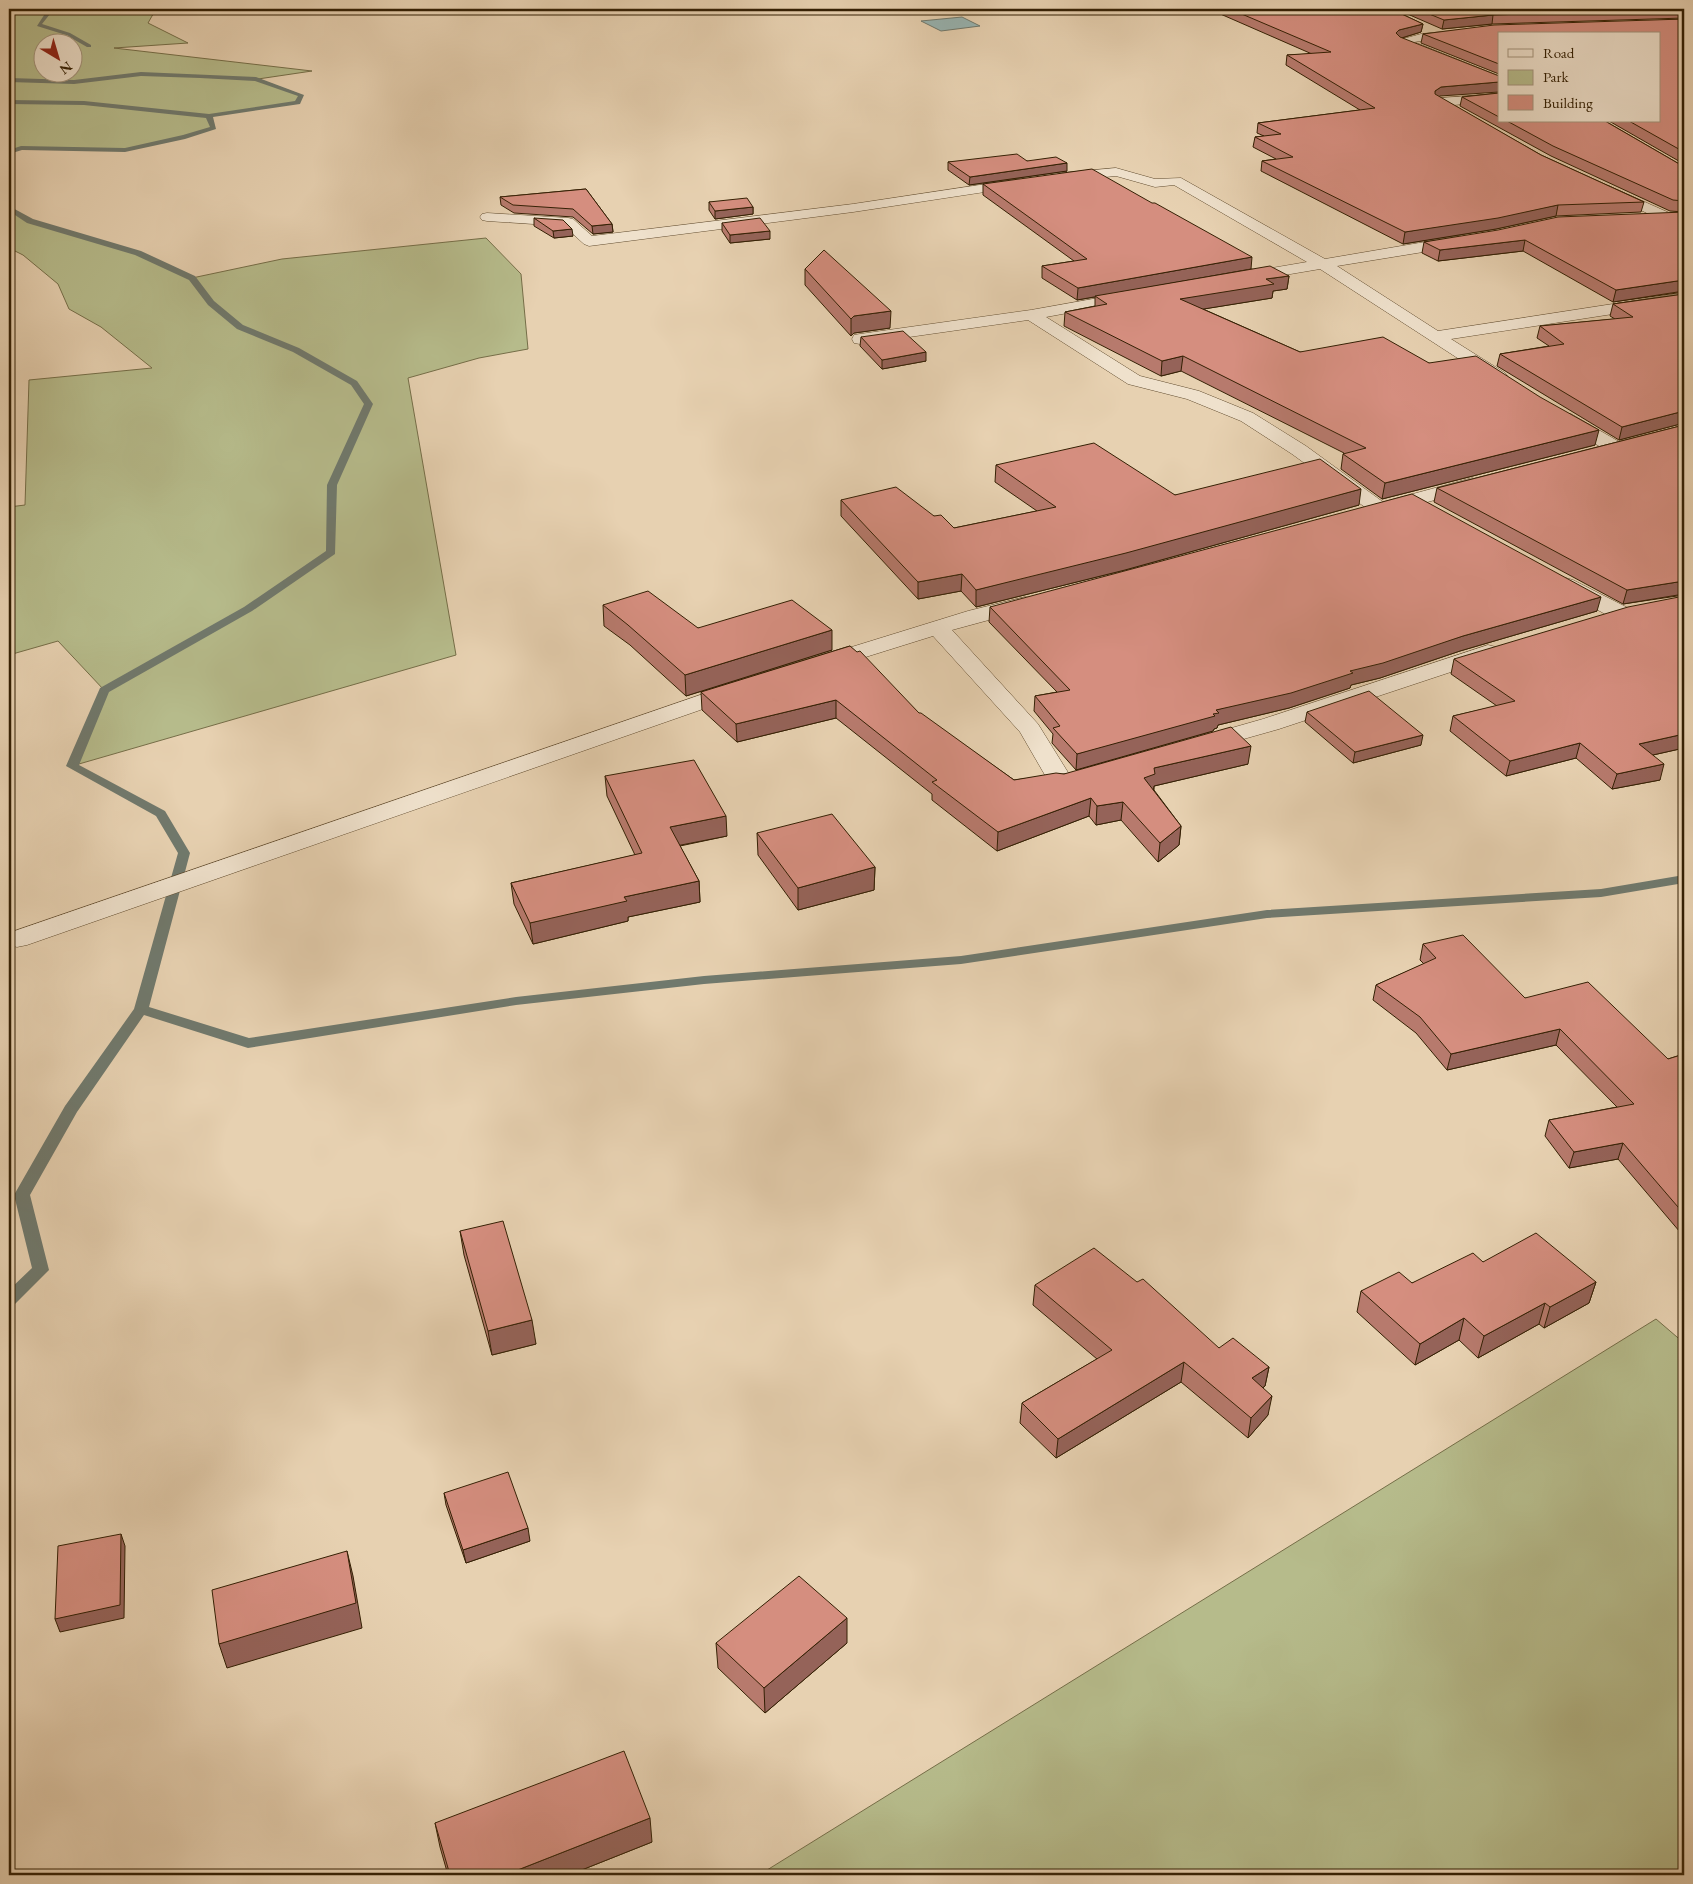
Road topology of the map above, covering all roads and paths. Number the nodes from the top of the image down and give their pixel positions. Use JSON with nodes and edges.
{"nodes":[{"id":1,"x":1422,"y":26,"type":"edge"},
{"id":2,"x":1475,"y":31,"type":"edge"},
{"id":3,"x":1441,"y":35,"type":"junction"},
{"id":4,"x":1498,"y":80,"type":"edge"},
{"id":5,"x":1498,"y":96,"type":"edge"},
{"id":6,"x":1479,"y":124,"type":"edge"},
{"id":7,"x":1598,"y":185,"type":"edge"},
{"id":8,"x":1676,"y":217,"type":"edge"},
{"id":9,"x":487,"y":218,"type":"dead end"},
{"id":10,"x":1640,"y":219,"type":"edge"},
{"id":11,"x":1476,"y":238,"type":"edge"},
{"id":12,"x":1321,"y":263,"type":"junction"},
{"id":13,"x":1223,"y":281,"type":"edge"},
{"id":14,"x":1145,"y":295,"type":"edge"},
{"id":15,"x":1684,"y":298,"type":"edge"},
{"id":16,"x":1031,"y":315,"type":"junction"},
{"id":17,"x":1437,"y":336,"type":"junction"},
{"id":18,"x":860,"y":339,"type":"edge"},
{"id":19,"x":1511,"y":384,"type":"edge"},
{"id":20,"x":1552,"y":411,"type":"edge"},
{"id":21,"x":1587,"y":455,"type":"edge"},
{"id":22,"x":1490,"y":480,"type":"edge"},
{"id":23,"x":1412,"y":499,"type":"junction"},
{"id":24,"x":1437,"y":513,"type":"edge"},
{"id":25,"x":1553,"y":577,"type":"edge"},
{"id":26,"x":1040,"y":600,"type":"edge"},
{"id":27,"x":1595,"y":621,"type":"edge"},
{"id":28,"x":938,"y":628,"type":"junction"},
{"id":29,"x":1506,"y":647,"type":"edge"},
{"id":30,"x":801,"y":671,"type":"edge"},
{"id":31,"x":756,"y":684,"type":"edge"},
{"id":32,"x":1176,"y":751,"type":"edge"},
{"id":33,"x":1110,"y":770,"type":"edge"},
{"id":34,"x":17,"y":940,"type":"dead end"}],
"edges":[{"from":1,"to":3,"type":"street"},
{"from":2,"to":3,"type":"street"},
{"from":3,"to":4,"type":"street"},
{"from":5,"to":6,"type":"street"},
{"from":7,"to":8,"type":"street"},
{"from":8,"to":10,"type":"street"},
{"from":9,"to":12,"type":"street"},
{"from":11,"to":12,"type":"street"},
{"from":12,"to":13,"type":"street"},
{"from":12,"to":17,"type":"street"},
{"from":14,"to":16,"type":"street"},
{"from":15,"to":17,"type":"street"},
{"from":16,"to":18,"type":"street"},
{"from":16,"to":23,"type":"street"},
{"from":17,"to":19,"type":"street"},
{"from":20,"to":21,"type":"street"},
{"from":22,"to":23,"type":"street"},
{"from":23,"to":24,"type":"street"},
{"from":25,"to":27,"type":"street"},
{"from":26,"to":28,"type":"street"},
{"from":28,"to":30,"type":"street"},
{"from":28,"to":33,"type":"street"},
{"from":29,"to":32,"type":"street"},
{"from":31,"to":34,"type":"street"}]}
